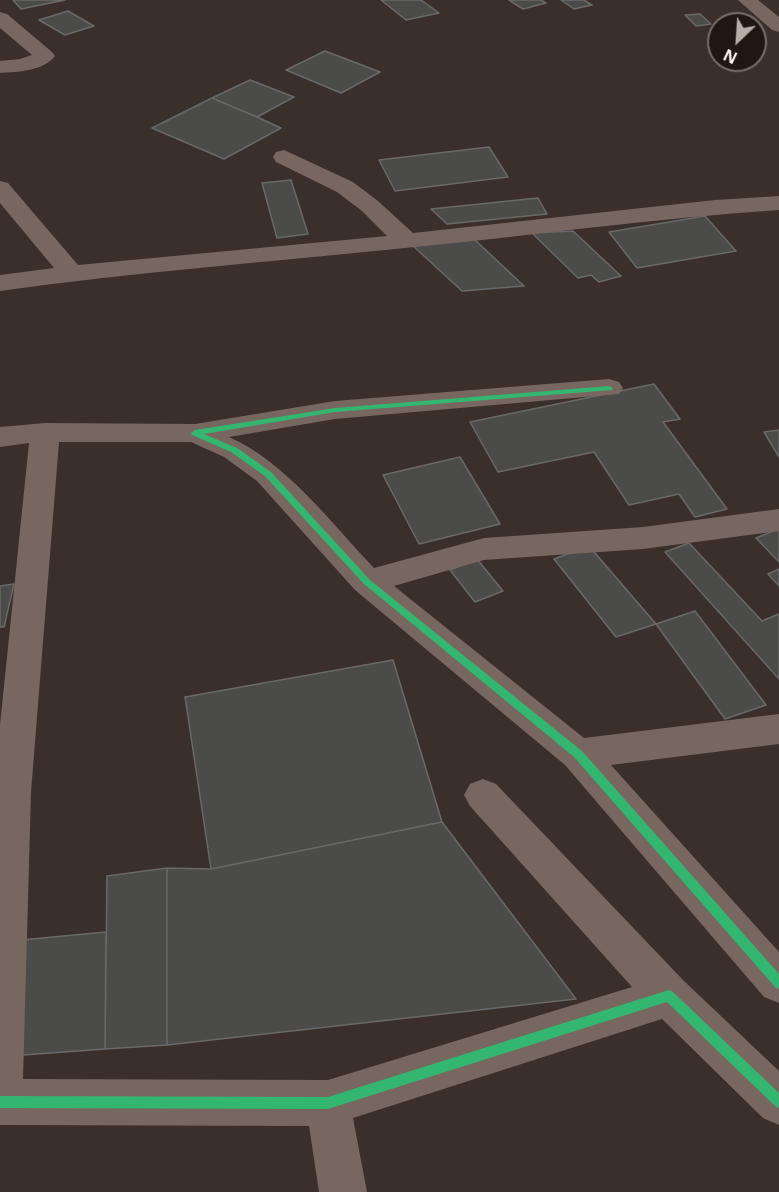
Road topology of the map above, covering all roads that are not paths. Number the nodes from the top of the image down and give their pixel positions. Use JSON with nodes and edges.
{"nodes":[{"id":1,"x":747,"y":0,"type":"edge"},
{"id":2,"x":0,"y":18,"type":"edge"},
{"id":3,"x":779,"y":26,"type":"edge"},
{"id":4,"x":0,"y":67,"type":"edge"},
{"id":5,"x":284,"y":158,"type":"dead end"},
{"id":6,"x":0,"y":188,"type":"edge"},
{"id":7,"x":779,"y":203,"type":"edge"},
{"id":8,"x":407,"y":241,"type":"junction"},
{"id":9,"x":72,"y":273,"type":"junction"},
{"id":10,"x":0,"y":283,"type":"edge"},
{"id":11,"x":609,"y":388,"type":"dead end"},
{"id":12,"x":45,"y":432,"type":"junction"},
{"id":13,"x":195,"y":433,"type":"junction"},
{"id":14,"x":0,"y":437,"type":"edge"},
{"id":15,"x":779,"y":520,"type":"edge"},
{"id":16,"x":367,"y":582,"type":"junction"},
{"id":17,"x":779,"y":729,"type":"edge"},
{"id":18,"x":578,"y":754,"type":"junction"},
{"id":19,"x":483,"y":795,"type":"dead end"},
{"id":20,"x":779,"y":982,"type":"edge"},
{"id":21,"x":669,"y":996,"type":"junction"},
{"id":22,"x":0,"y":1095,"type":"edge"},
{"id":23,"x":0,"y":1102,"type":"edge"},
{"id":24,"x":779,"y":1102,"type":"edge"},
{"id":25,"x":328,"y":1103,"type":"junction"},
{"id":26,"x":343,"y":1192,"type":"edge"}],
"edges":[{"from":1,"to":3,"type":"street"},
{"from":2,"to":4,"type":"street"},
{"from":5,"to":8,"type":"street"},
{"from":6,"to":9,"type":"street"},
{"from":7,"to":8,"type":"street"},
{"from":8,"to":9,"type":"street"},
{"from":9,"to":10,"type":"street"},
{"from":11,"to":13,"type":"street"},
{"from":12,"to":13,"type":"street"},
{"from":12,"to":14,"type":"street"},
{"from":12,"to":22,"type":"street"},
{"from":13,"to":16,"type":"street"},
{"from":15,"to":16,"type":"street"},
{"from":16,"to":18,"type":"street"},
{"from":17,"to":18,"type":"street"},
{"from":18,"to":20,"type":"street"},
{"from":19,"to":21,"type":"street"},
{"from":21,"to":24,"type":"street"},
{"from":21,"to":25,"type":"street"},
{"from":23,"to":25,"type":"street"},
{"from":25,"to":26,"type":"street"}]}
